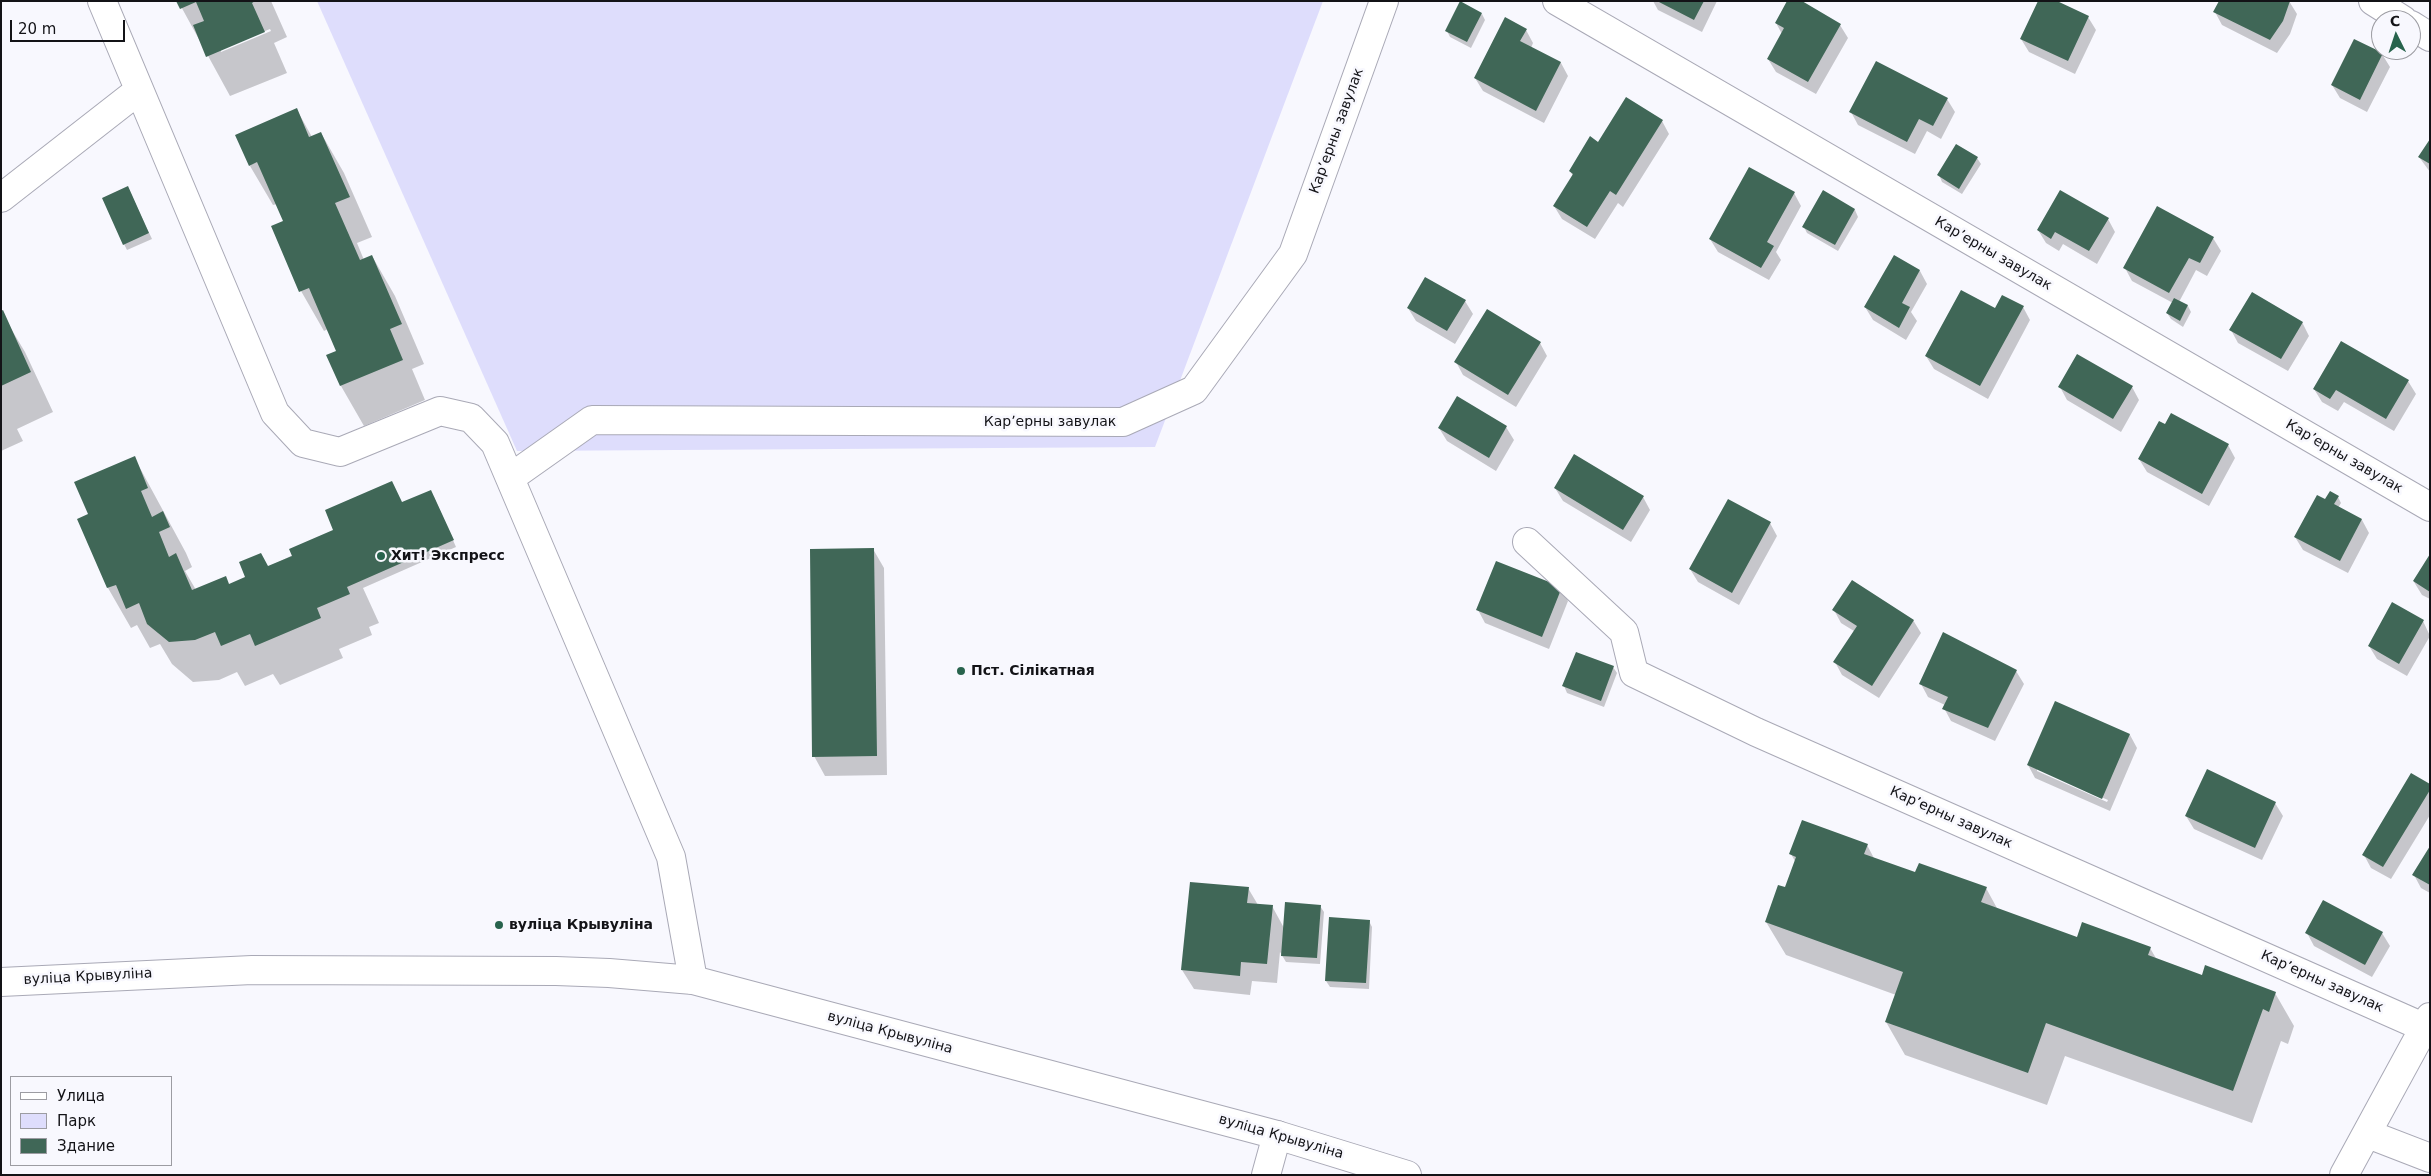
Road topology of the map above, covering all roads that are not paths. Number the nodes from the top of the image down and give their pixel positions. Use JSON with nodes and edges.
{"nodes":[{"id":1,"x":102,"y":1,"type":"edge"},
{"id":2,"x":1384,"y":1,"type":"edge"},
{"id":3,"x":1557,"y":1,"type":"edge"},
{"id":4,"x":2373,"y":1,"type":"edge"},
{"id":5,"x":2387,"y":10,"type":"edge"},
{"id":6,"x":138,"y":91,"type":"junction"},
{"id":7,"x":1,"y":198,"type":"edge"},
{"id":8,"x":510,"y":478,"type":"junction"},
{"id":9,"x":2430,"y":507,"type":"edge"},
{"id":10,"x":1527,"y":542,"type":"dead end"},
{"id":11,"x":694,"y":980,"type":"junction"},
{"id":12,"x":1,"y":982,"type":"edge"},
{"id":13,"x":2428,"y":1024,"type":"edge"},
{"id":14,"x":2368,"y":1134,"type":"junction"},
{"id":15,"x":1277,"y":1135,"type":"junction"},
{"id":16,"x":2430,"y":1158,"type":"edge"},
{"id":17,"x":1266,"y":1175,"type":"edge"},
{"id":18,"x":1407,"y":1175,"type":"edge"},
{"id":19,"x":2344,"y":1175,"type":"edge"}],
"edges":[{"from":1,"to":6,"type":"street"},
{"from":2,"to":8,"type":"street","name":"Карʼерны завулак"},
{"from":3,"to":9,"type":"street","name":"Карʼерны завулак"},
{"from":4,"to":5,"type":"street"},
{"from":6,"to":7,"type":"street"},
{"from":6,"to":8,"type":"street"},
{"from":8,"to":11,"type":"street"},
{"from":10,"to":13,"type":"street","name":"Карʼерны завулак"},
{"from":11,"to":12,"type":"street","name":"вуліца Крывуліна"},
{"from":11,"to":15,"type":"street","name":"вуліца Крывуліна"},
{"from":13,"to":14,"type":"street"},
{"from":14,"to":16,"type":"street"},
{"from":14,"to":19,"type":"street"},
{"from":15,"to":17,"type":"street"},
{"from":15,"to":18,"type":"street","name":"вуліца Крывуліна"}]}
